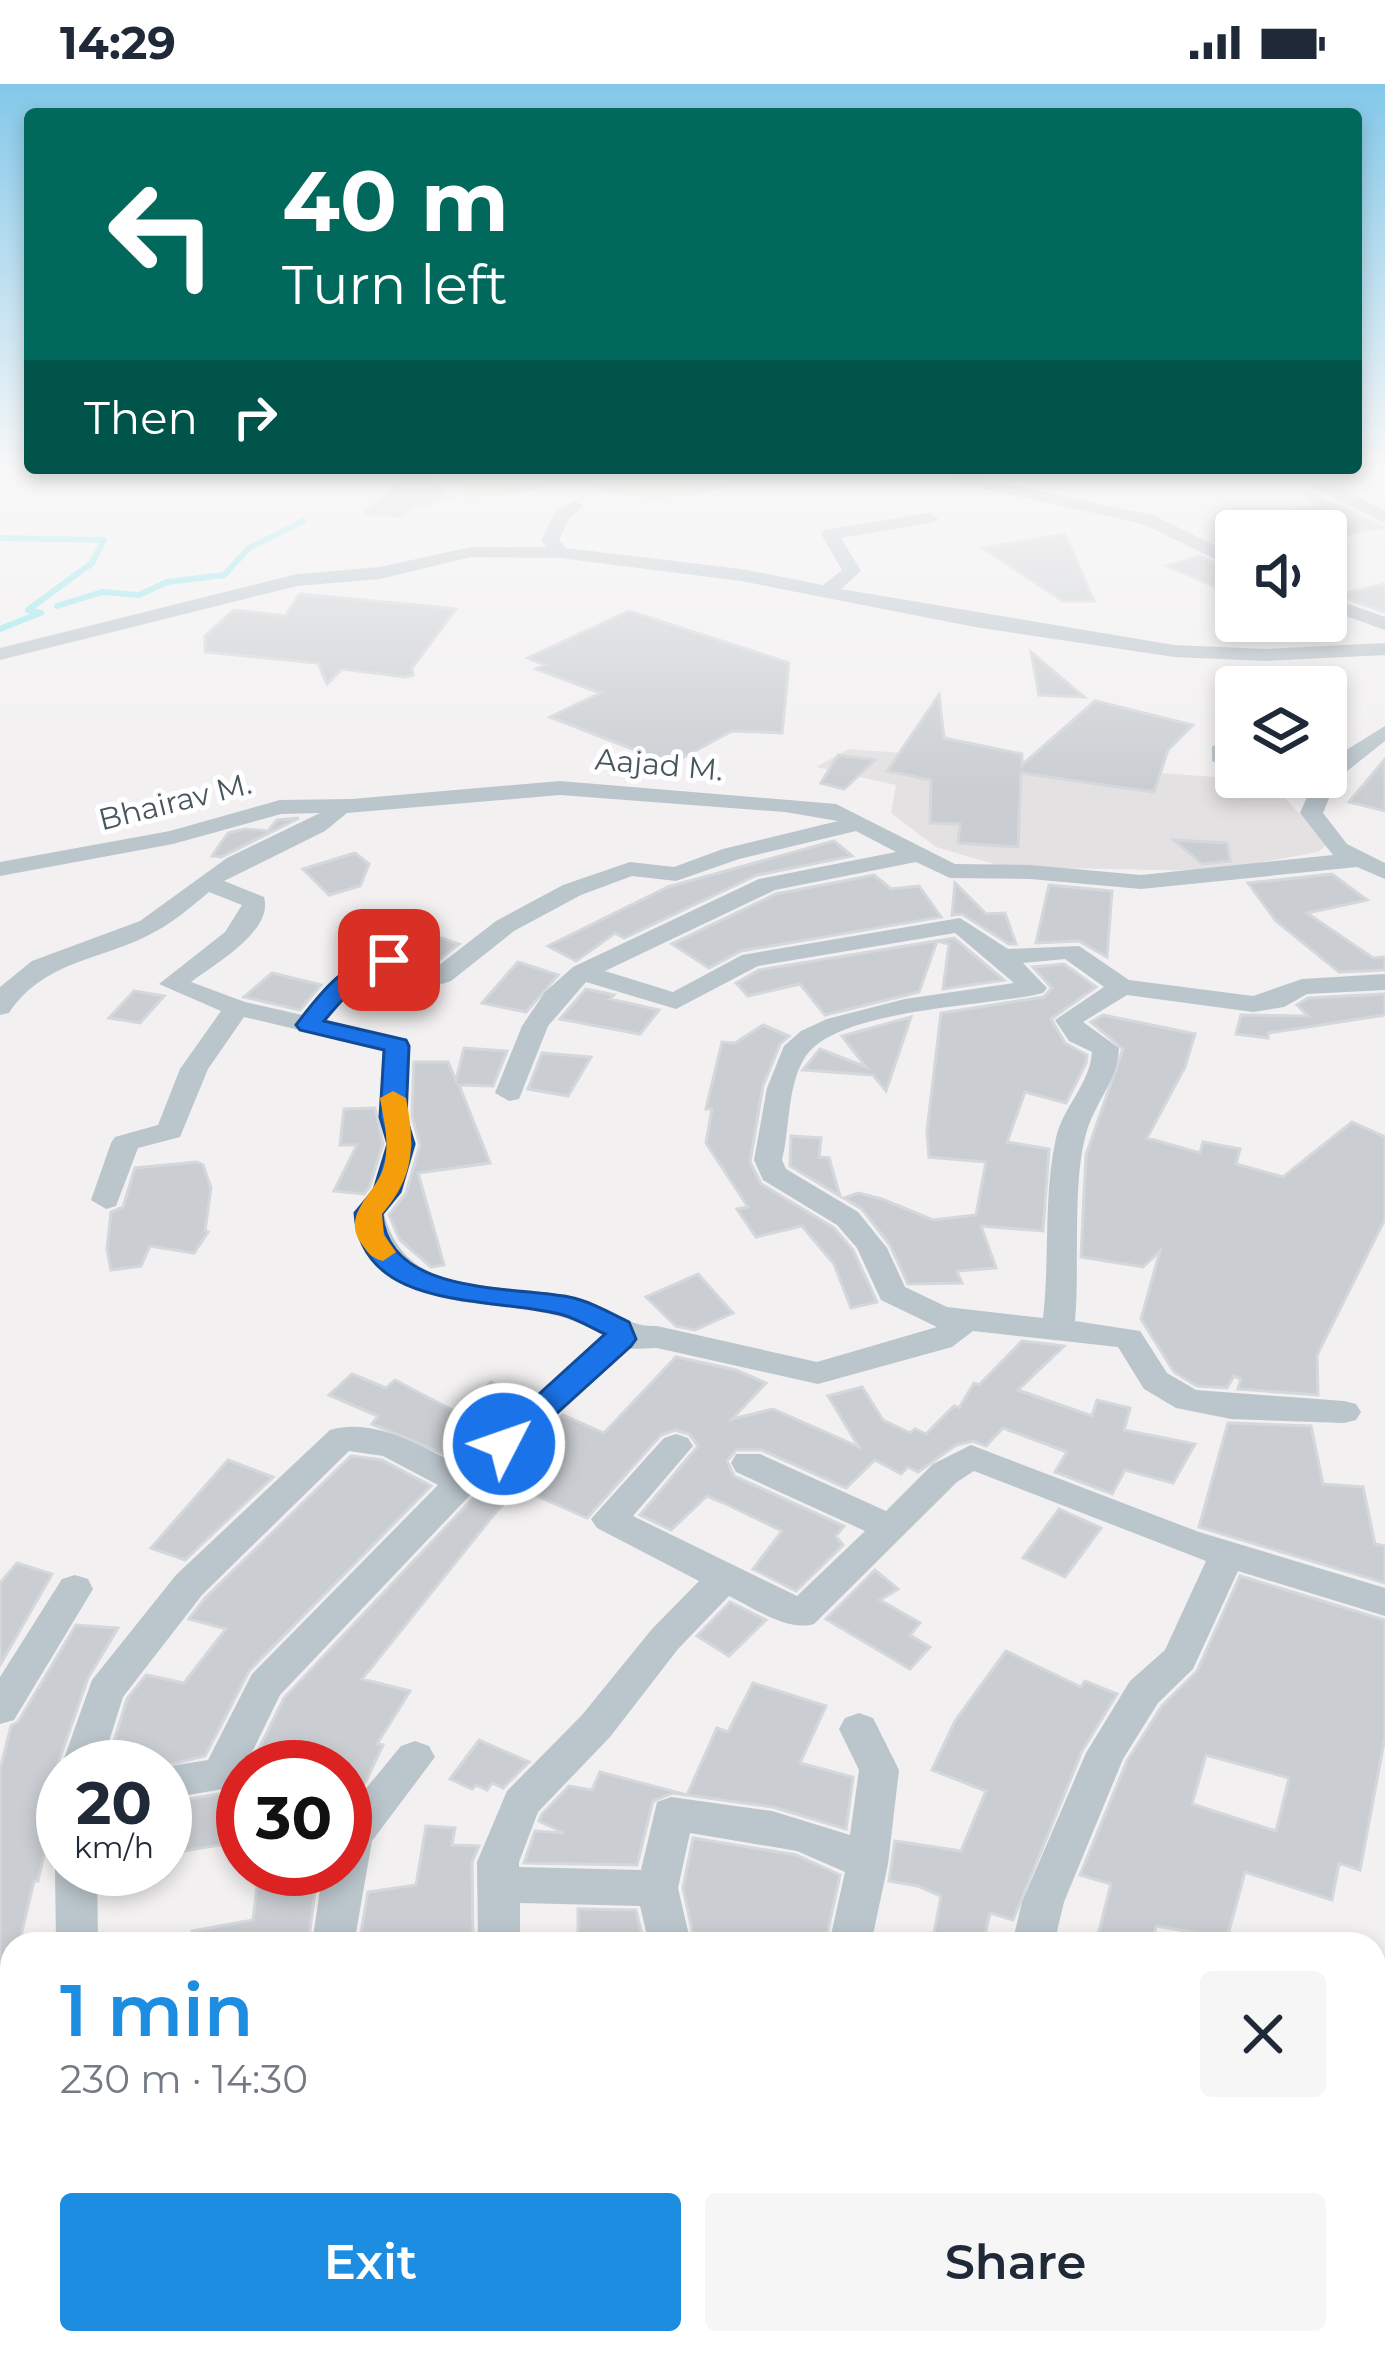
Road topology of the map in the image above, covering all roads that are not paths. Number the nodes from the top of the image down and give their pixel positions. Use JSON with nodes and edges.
{"nodes":[{"id":1,"x":346,"y":576,"type":"edge"},
{"id":2,"x":750,"y":576,"type":"edge"},
{"id":3,"x":846,"y":576,"type":"edge"},
{"id":4,"x":826,"y":592,"type":"junction"},
{"id":5,"x":1385,"y":605,"type":"edge"},
{"id":6,"x":1347,"y":610,"type":"edge"},
{"id":7,"x":1355,"y":613,"type":"junction"},
{"id":8,"x":1385,"y":624,"type":"edge"},
{"id":9,"x":1385,"y":649,"type":"edge"},
{"id":10,"x":0,"y":653,"type":"edge"},
{"id":11,"x":1385,"y":732,"type":"edge"},
{"id":12,"x":1347,"y":754,"type":"edge"},
{"id":13,"x":1314,"y":798,"type":"edge"},
{"id":14,"x":364,"y":808,"type":"junction"},
{"id":15,"x":860,"y":823,"type":"junction"},
{"id":16,"x":913,"y":856,"type":"junction"},
{"id":17,"x":1358,"y":860,"type":"junction"},
{"id":18,"x":0,"y":869,"type":"edge"},
{"id":19,"x":1385,"y":872,"type":"edge"},
{"id":20,"x":206,"y":882,"type":"junction"},
{"id":21,"x":1003,"y":957,"type":"junction"},
{"id":22,"x":582,"y":972,"type":"junction"},
{"id":23,"x":1385,"y":982,"type":"edge"},
{"id":24,"x":1122,"y":987,"type":"junction"},
{"id":25,"x":0,"y":1007,"type":"edge"},
{"id":26,"x":237,"y":1008,"type":"junction"},
{"id":27,"x":308,"y":1025,"type":"junction"},
{"id":28,"x":509,"y":1093,"type":"dead end"},
{"id":29,"x":106,"y":1199,"type":"dead end"},
{"id":30,"x":969,"y":1318,"type":"junction"},
{"id":31,"x":1058,"y":1328,"type":"junction"},
{"id":32,"x":621,"y":1339,"type":"junction"},
{"id":33,"x":1344,"y":1412,"type":"dead end"},
{"id":34,"x":676,"y":1446,"type":"dead end"},
{"id":35,"x":748,"y":1463,"type":"dead end"},
{"id":36,"x":462,"y":1482,"type":"junction"},
{"id":37,"x":891,"y":1528,"type":"junction"},
{"id":38,"x":1228,"y":1553,"type":"junction"},
{"id":39,"x":724,"y":1578,"type":"junction"},
{"id":40,"x":75,"y":1589,"type":"dead end"},
{"id":41,"x":1385,"y":1602,"type":"edge"},
{"id":42,"x":0,"y":1709,"type":"edge"},
{"id":43,"x":859,"y":1729,"type":"dead end"},
{"id":44,"x":89,"y":1740,"type":"edge"},
{"id":45,"x":415,"y":1757,"type":"dead end"},
{"id":46,"x":192,"y":1779,"type":"edge"},
{"id":47,"x":372,"y":1810,"type":"edge"},
{"id":48,"x":867,"y":1864,"type":"junction"},
{"id":49,"x":497,"y":1886,"type":"junction"},
{"id":50,"x":658,"y":1888,"type":"junction"},
{"id":51,"x":76,"y":1896,"type":"edge"},
{"id":52,"x":338,"y":1896,"type":"edge"},
{"id":53,"x":77,"y":1932,"type":"edge"},
{"id":54,"x":334,"y":1932,"type":"edge"},
{"id":55,"x":499,"y":1932,"type":"edge"},
{"id":56,"x":667,"y":1932,"type":"edge"},
{"id":57,"x":853,"y":1932,"type":"edge"},
{"id":58,"x":1036,"y":1932,"type":"edge"}],
"edges":[{"from":1,"to":10,"type":"street"},
{"from":2,"to":4,"type":"street"},
{"from":3,"to":4,"type":"street"},
{"from":4,"to":9,"type":"street"},
{"from":5,"to":7,"type":"street"},
{"from":6,"to":7,"type":"street"},
{"from":7,"to":8,"type":"street"},
{"from":11,"to":12,"type":"street"},
{"from":13,"to":17,"type":"street"},
{"from":14,"to":15,"type":"street","name":"Aajad M."},
{"from":14,"to":18,"type":"street","name":"Bhairav M."},
{"from":14,"to":20,"type":"street","name":"Aajad M."},
{"from":15,"to":16,"type":"street","name":"Aajad M."},
{"from":15,"to":27,"type":"street"},
{"from":16,"to":17,"type":"street","name":"Aajad M."},
{"from":16,"to":22,"type":"street"},
{"from":17,"to":19,"type":"street"},
{"from":20,"to":25,"type":"street","name":"Aajad M."},
{"from":20,"to":26,"type":"street"},
{"from":21,"to":22,"type":"street"},
{"from":21,"to":24,"type":"street"},
{"from":21,"to":30,"type":"street"},
{"from":22,"to":28,"type":"street"},
{"from":23,"to":24,"type":"street"},
{"from":24,"to":31,"type":"street"},
{"from":26,"to":27,"type":"street"},
{"from":26,"to":29,"type":"street"},
{"from":27,"to":32,"type":"street"},
{"from":30,"to":31,"type":"street"},
{"from":30,"to":32,"type":"street"},
{"from":31,"to":33,"type":"street"},
{"from":32,"to":36,"type":"street"},
{"from":34,"to":39,"type":"street"},
{"from":35,"to":37,"type":"street"},
{"from":36,"to":44,"type":"street"},
{"from":36,"to":46,"type":"street"},
{"from":37,"to":38,"type":"street"},
{"from":37,"to":39,"type":"street"},
{"from":38,"to":41,"type":"street"},
{"from":38,"to":58,"type":"street"},
{"from":39,"to":49,"type":"street"},
{"from":40,"to":42,"type":"street"},
{"from":43,"to":48,"type":"street"},
{"from":45,"to":47,"type":"street"},
{"from":48,"to":50,"type":"street"},
{"from":48,"to":57,"type":"street"},
{"from":49,"to":50,"type":"street"},
{"from":49,"to":55,"type":"street"},
{"from":50,"to":56,"type":"street"},
{"from":51,"to":53,"type":"street"},
{"from":52,"to":54,"type":"street"}]}
